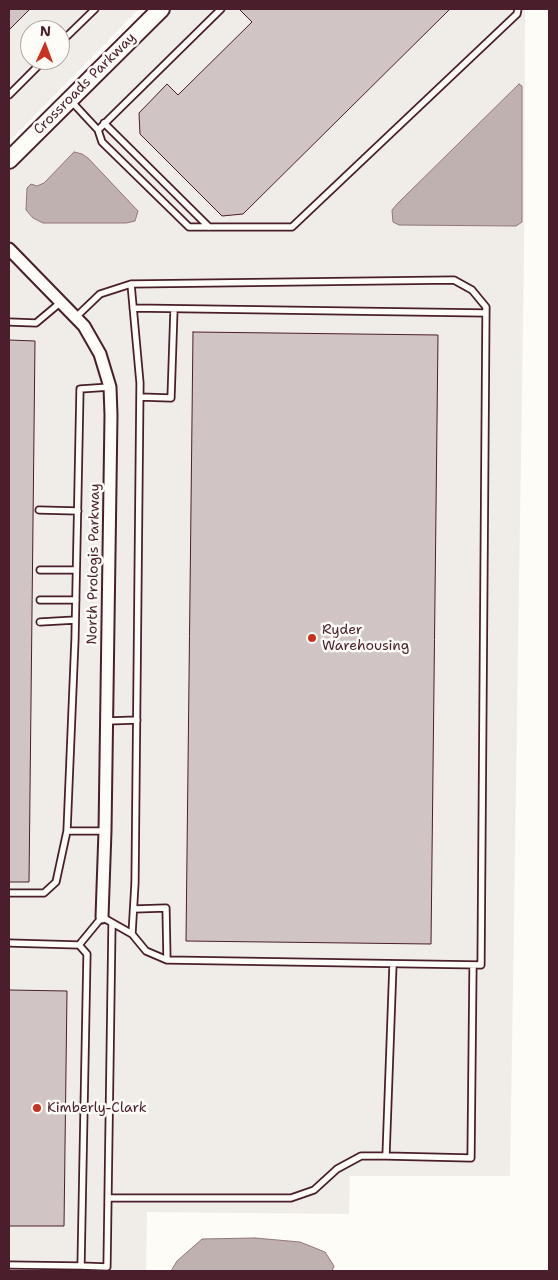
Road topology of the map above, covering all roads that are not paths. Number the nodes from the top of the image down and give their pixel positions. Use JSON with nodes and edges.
{"nodes":[{"id":1,"x":94,"y":9,"type":"edge"},
{"id":2,"x":161,"y":9,"type":"edge"},
{"id":3,"x":221,"y":9,"type":"edge"},
{"id":4,"x":518,"y":9,"type":"edge"},
{"id":5,"x":70,"y":34,"type":"edge"},
{"id":6,"x":34,"y":70,"type":"edge"},
{"id":7,"x":9,"y":95,"type":"edge"},
{"id":8,"x":69,"y":99,"type":"junction"},
{"id":9,"x":104,"y":124,"type":"junction"},
{"id":10,"x":98,"y":130,"type":"junction"},
{"id":11,"x":9,"y":160,"type":"edge"},
{"id":12,"x":209,"y":227,"type":"junction"},
{"id":13,"x":9,"y":248,"type":"edge"},
{"id":14,"x":131,"y":284,"type":"junction"},
{"id":15,"x":61,"y":302,"type":"junction"},
{"id":16,"x":133,"y":308,"type":"junction"},
{"id":17,"x":174,"y":309,"type":"junction"},
{"id":18,"x":486,"y":313,"type":"junction"},
{"id":19,"x":76,"y":318,"type":"junction"},
{"id":20,"x":9,"y":322,"type":"edge"},
{"id":21,"x":110,"y":387,"type":"junction"},
{"id":22,"x":140,"y":397,"type":"junction"},
{"id":23,"x":39,"y":510,"type":"dead end"},
{"id":24,"x":78,"y":511,"type":"junction"},
{"id":25,"x":40,"y":570,"type":"dead end"},
{"id":26,"x":76,"y":570,"type":"junction"},
{"id":27,"x":40,"y":600,"type":"dead end"},
{"id":28,"x":76,"y":600,"type":"junction"},
{"id":29,"x":75,"y":620,"type":"junction"},
{"id":30,"x":40,"y":622,"type":"dead end"},
{"id":31,"x":137,"y":720,"type":"junction"},
{"id":32,"x":107,"y":721,"type":"junction"},
{"id":33,"x":67,"y":831,"type":"junction"},
{"id":34,"x":105,"y":831,"type":"junction"},
{"id":35,"x":9,"y":893,"type":"edge"},
{"id":36,"x":134,"y":909,"type":"junction"},
{"id":37,"x":107,"y":920,"type":"junction"},
{"id":38,"x":132,"y":934,"type":"junction"},
{"id":39,"x":9,"y":944,"type":"edge"},
{"id":40,"x":79,"y":945,"type":"junction"},
{"id":41,"x":167,"y":960,"type":"junction"},
{"id":42,"x":393,"y":964,"type":"junction"},
{"id":43,"x":473,"y":965,"type":"junction"},
{"id":44,"x":386,"y":1156,"type":"junction"},
{"id":45,"x":108,"y":1198,"type":"junction"},
{"id":46,"x":9,"y":1265,"type":"edge"},
{"id":47,"x":81,"y":1266,"type":"junction"}],
"edges":[{"from":1,"to":5,"type":"lane"},
{"from":2,"to":8,"type":"street","name":"Crossroads Parkway"},
{"from":3,"to":9,"type":"lane"},
{"from":4,"to":12,"type":"lane"},
{"from":6,"to":7,"type":"lane"},
{"from":8,"to":10,"type":"lane"},
{"from":8,"to":11,"type":"street","name":"Crossroads Parkway"},
{"from":9,"to":10,"type":"lane"},
{"from":9,"to":12,"type":"lane"},
{"from":10,"to":12,"type":"lane"},
{"from":13,"to":15,"type":"street","name":"North Prologis Parkway"},
{"from":14,"to":16,"type":"lane"},
{"from":14,"to":18,"type":"lane"},
{"from":14,"to":19,"type":"lane"},
{"from":15,"to":19,"type":"street","name":"North Prologis Parkway"},
{"from":15,"to":20,"type":"lane"},
{"from":16,"to":17,"type":"lane"},
{"from":16,"to":22,"type":"lane"},
{"from":17,"to":18,"type":"lane"},
{"from":17,"to":22,"type":"lane"},
{"from":18,"to":43,"type":"lane"},
{"from":19,"to":21,"type":"street","name":"North Prologis Parkway"},
{"from":21,"to":24,"type":"lane"},
{"from":21,"to":32,"type":"street","name":"North Prologis Parkway"},
{"from":22,"to":31,"type":"lane"},
{"from":23,"to":24,"type":"lane"},
{"from":24,"to":26,"type":"lane"},
{"from":25,"to":26,"type":"lane"},
{"from":26,"to":28,"type":"lane"},
{"from":27,"to":28,"type":"lane"},
{"from":28,"to":29,"type":"lane"},
{"from":29,"to":30,"type":"lane"},
{"from":29,"to":33,"type":"lane"},
{"from":31,"to":32,"type":"lane"},
{"from":31,"to":36,"type":"lane"},
{"from":32,"to":34,"type":"street","name":"North Prologis Parkway"},
{"from":33,"to":34,"type":"lane"},
{"from":33,"to":35,"type":"lane"},
{"from":34,"to":37,"type":"street","name":"North Prologis Parkway"},
{"from":36,"to":38,"type":"lane"},
{"from":36,"to":41,"type":"lane"},
{"from":37,"to":38,"type":"lane"},
{"from":37,"to":40,"type":"lane"},
{"from":37,"to":45,"type":"lane"},
{"from":38,"to":41,"type":"lane"},
{"from":39,"to":40,"type":"lane"},
{"from":40,"to":47,"type":"lane"},
{"from":41,"to":42,"type":"lane"},
{"from":42,"to":43,"type":"lane"},
{"from":42,"to":44,"type":"lane"},
{"from":43,"to":44,"type":"lane"},
{"from":44,"to":45,"type":"lane"},
{"from":45,"to":47,"type":"lane"},
{"from":46,"to":47,"type":"lane"}]}
